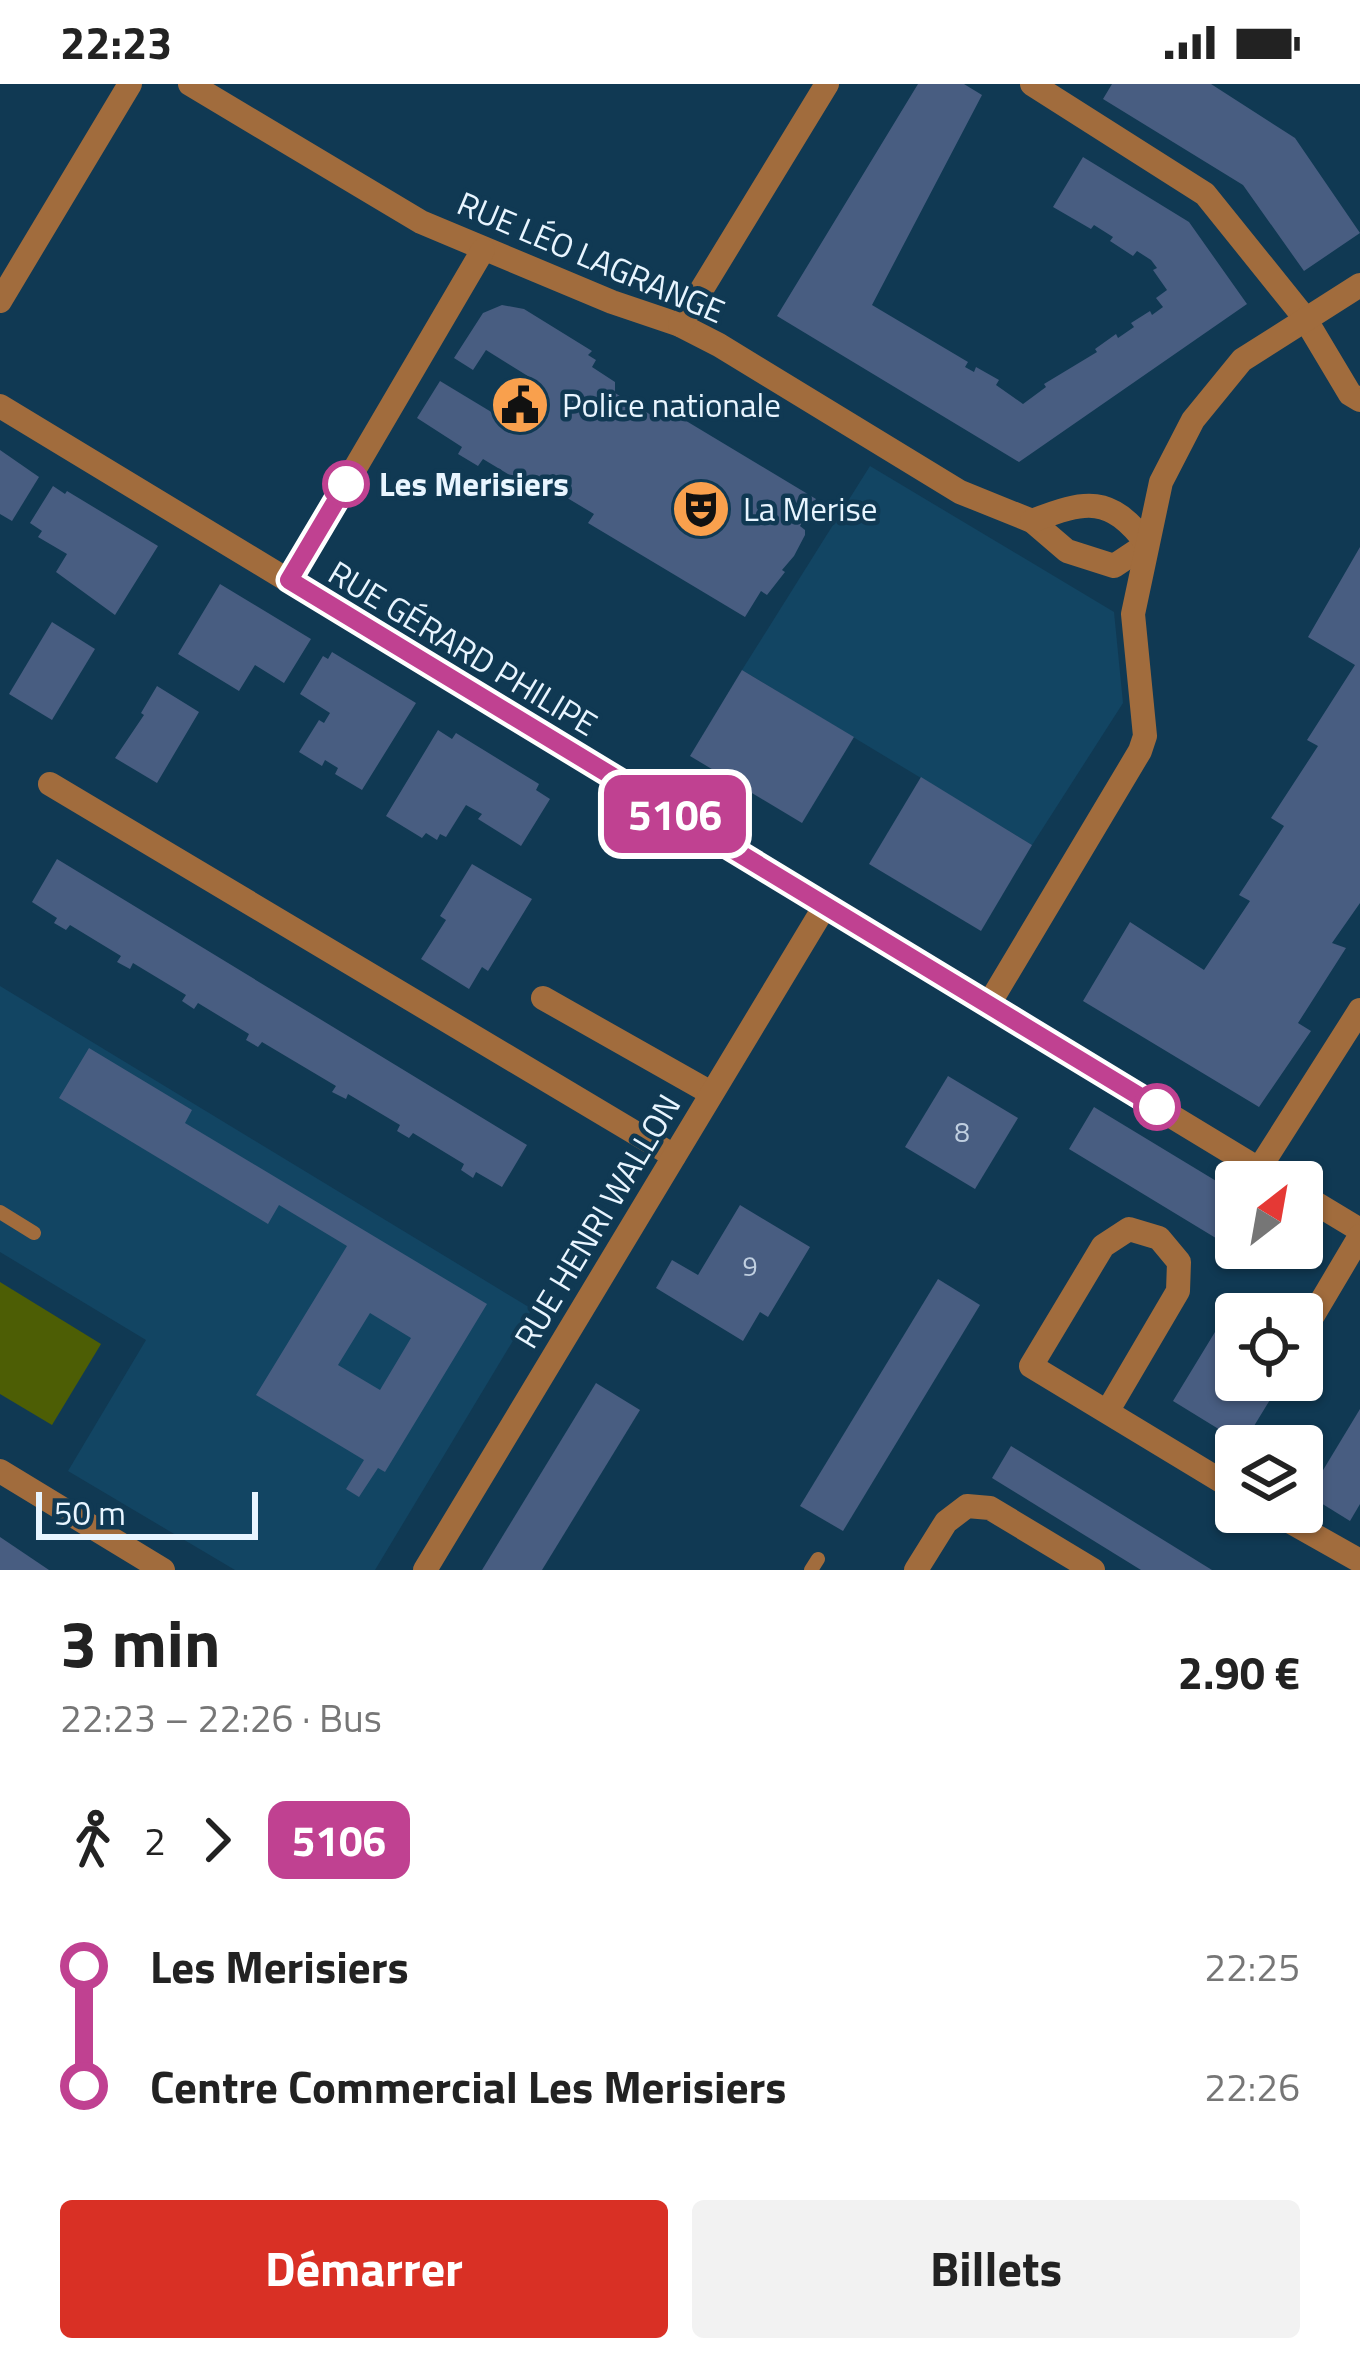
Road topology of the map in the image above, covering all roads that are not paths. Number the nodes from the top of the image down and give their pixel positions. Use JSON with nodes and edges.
{"nodes":[{"id":1,"x":130,"y":84,"type":"edge"},
{"id":2,"x":190,"y":84,"type":"edge"},
{"id":3,"x":827,"y":84,"type":"edge"},
{"id":4,"x":1032,"y":84,"type":"edge"},
{"id":5,"x":483,"y":250,"type":"junction"},
{"id":6,"x":1360,"y":285,"type":"edge"},
{"id":7,"x":0,"y":301,"type":"edge"},
{"id":8,"x":1304,"y":317,"type":"junction"},
{"id":9,"x":680,"y":325,"type":"junction"},
{"id":10,"x":1360,"y":400,"type":"edge"},
{"id":11,"x":0,"y":406,"type":"edge"},
{"id":12,"x":1032,"y":520,"type":"junction"},
{"id":13,"x":1148,"y":544,"type":"junction"},
{"id":14,"x":289,"y":580,"type":"junction"},
{"id":15,"x":50,"y":784,"type":"dead end"},
{"id":16,"x":826,"y":906,"type":"junction"},
{"id":17,"x":543,"y":998,"type":"dead end"},
{"id":18,"x":989,"y":1004,"type":"junction"},
{"id":19,"x":1360,"y":1010,"type":"edge"},
{"id":20,"x":711,"y":1093,"type":"junction"},
{"id":21,"x":674,"y":1156,"type":"junction"},
{"id":22,"x":1246,"y":1161,"type":"edge"},
{"id":23,"x":1277,"y":1161,"type":"edge"},
{"id":24,"x":1323,"y":1209,"type":"edge"},
{"id":25,"x":0,"y":1212,"type":"edge"},
{"id":26,"x":34,"y":1233,"type":"dead end"},
{"id":27,"x":1360,"y":1233,"type":"edge"},
{"id":28,"x":1323,"y":1297,"type":"edge"},
{"id":29,"x":1107,"y":1412,"type":"junction"},
{"id":30,"x":0,"y":1471,"type":"edge"},
{"id":31,"x":1215,"y":1477,"type":"edge"},
{"id":32,"x":1316,"y":1533,"type":"edge"},
{"id":33,"x":1356,"y":1553,"type":"edge"},
{"id":34,"x":163,"y":1570,"type":"edge"},
{"id":35,"x":425,"y":1570,"type":"edge"},
{"id":36,"x":916,"y":1570,"type":"edge"},
{"id":37,"x":1093,"y":1570,"type":"edge"}],
"edges":[{"from":1,"to":7,"type":"street"},
{"from":2,"to":5,"type":"street","name":"RUE LÉO LAGRANGE"},
{"from":3,"to":9,"type":"street"},
{"from":4,"to":8,"type":"street"},
{"from":5,"to":9,"type":"street","name":"RUE LÉO LAGRANGE"},
{"from":5,"to":14,"type":"street","name":"RUE GÉRARD PHILIPE"},
{"from":6,"to":8,"type":"street"},
{"from":8,"to":10,"type":"street"},
{"from":8,"to":13,"type":"street"},
{"from":9,"to":12,"type":"street","name":"RUE LÉO LAGRANGE"},
{"from":11,"to":14,"type":"street","name":"RUE GÉRARD PHILIPE"},
{"from":12,"to":13,"type":"street"},
{"from":12,"to":13,"type":"street","name":"RUE LÉO LAGRANGE"},
{"from":13,"to":18,"type":"street"},
{"from":14,"to":16,"type":"street","name":"RUE GÉRARD PHILIPE"},
{"from":15,"to":21,"type":"street"},
{"from":16,"to":18,"type":"street","name":"RUE GÉRARD PHILIPE"},
{"from":16,"to":20,"type":"street","name":"RUE HENRI WALLON"},
{"from":17,"to":20,"type":"street"},
{"from":18,"to":22,"type":"street","name":"RUE GÉRARD PHILIPE"},
{"from":19,"to":23,"type":"street"},
{"from":20,"to":21,"type":"street","name":"RUE HENRI WALLON"},
{"from":21,"to":35,"type":"street","name":"RUE HENRI WALLON"},
{"from":24,"to":27,"type":"street"},
{"from":25,"to":26,"type":"lane"},
{"from":27,"to":28,"type":"street"},
{"from":29,"to":29,"type":"street"},
{"from":29,"to":31,"type":"street"},
{"from":30,"to":34,"type":"street"},
{"from":32,"to":33,"type":"street"},
{"from":36,"to":37,"type":"street"}]}
